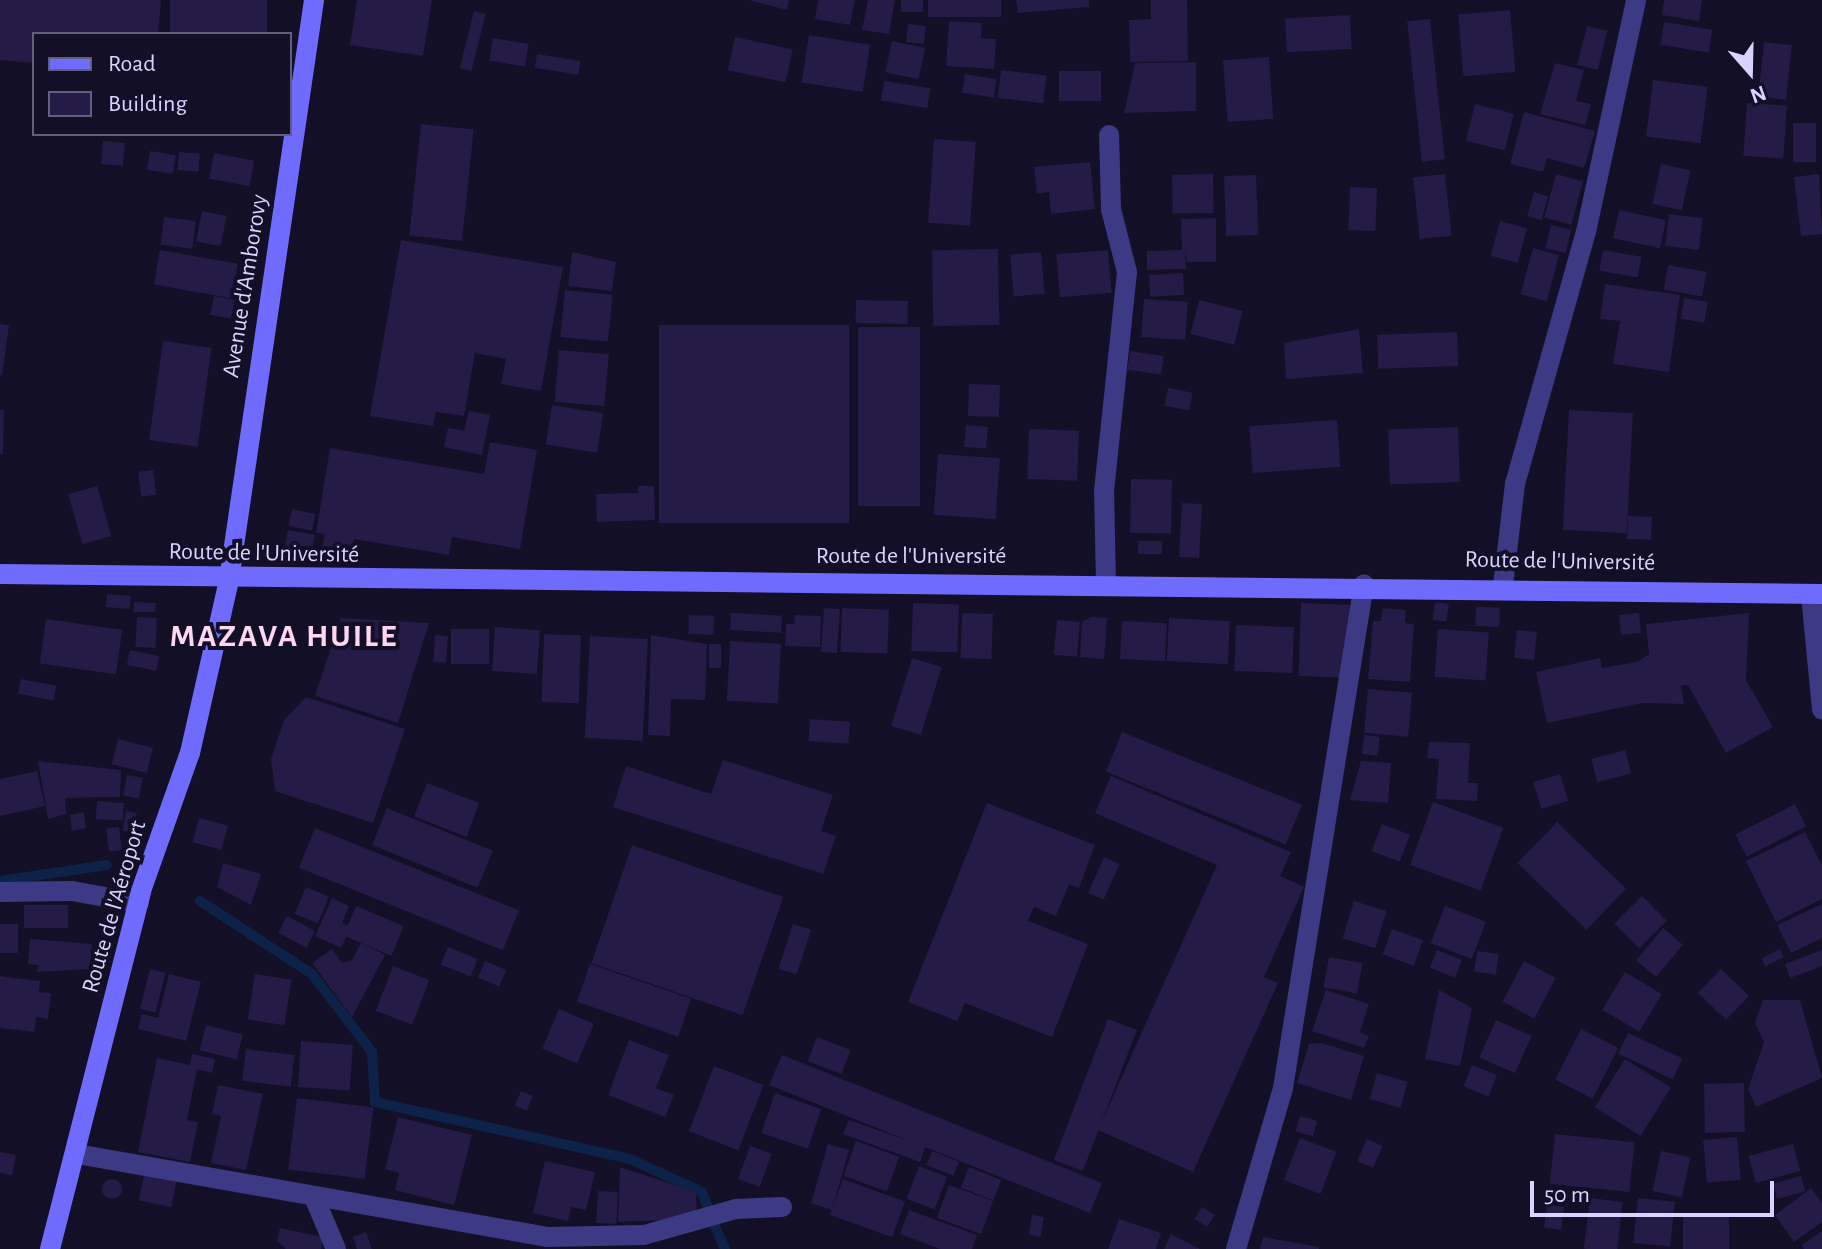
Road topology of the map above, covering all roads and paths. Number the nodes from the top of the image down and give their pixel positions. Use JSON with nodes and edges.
{"nodes":[{"id":1,"x":314,"y":0,"type":"edge"},
{"id":2,"x":1636,"y":0,"type":"edge"},
{"id":3,"x":1109,"y":135,"type":"dead end"},
{"id":4,"x":0,"y":574,"type":"edge"},
{"id":5,"x":229,"y":580,"type":"junction"},
{"id":6,"x":1106,"y":584,"type":"junction"},
{"id":7,"x":1364,"y":584,"type":"junction"},
{"id":8,"x":1503,"y":586,"type":"junction"},
{"id":9,"x":1816,"y":594,"type":"edge"},
{"id":10,"x":1822,"y":709,"type":"edge"},
{"id":11,"x":0,"y":892,"type":"edge"},
{"id":12,"x":139,"y":903,"type":"junction"},
{"id":13,"x":77,"y":1154,"type":"junction"},
{"id":14,"x":314,"y":1197,"type":"junction"},
{"id":15,"x":782,"y":1207,"type":"dead end"},
{"id":16,"x":50,"y":1249,"type":"edge"},
{"id":17,"x":336,"y":1249,"type":"edge"},
{"id":18,"x":1236,"y":1249,"type":"edge"}],
"edges":[{"from":1,"to":5,"type":"street","name":"Avenue d'Amborovy"},
{"from":2,"to":8,"type":"street"},
{"from":3,"to":6,"type":"street"},
{"from":4,"to":5,"type":"street","name":"Route de l'Université"},
{"from":5,"to":6,"type":"street","name":"Route de l'Université"},
{"from":5,"to":12,"type":"street","name":"Route de l'Aéroport"},
{"from":6,"to":7,"type":"street","name":"Route de l'Université"},
{"from":7,"to":8,"type":"street","name":"Route de l'Université"},
{"from":7,"to":18,"type":"street"},
{"from":8,"to":9,"type":"street","name":"Route de l'Université"},
{"from":9,"to":10,"type":"street"},
{"from":11,"to":12,"type":"street"},
{"from":12,"to":13,"type":"street","name":"Route de l'Aéroport"},
{"from":13,"to":14,"type":"street"},
{"from":13,"to":16,"type":"street","name":"Route de l'Aéroport"},
{"from":14,"to":15,"type":"street"},
{"from":14,"to":17,"type":"street"}]}
